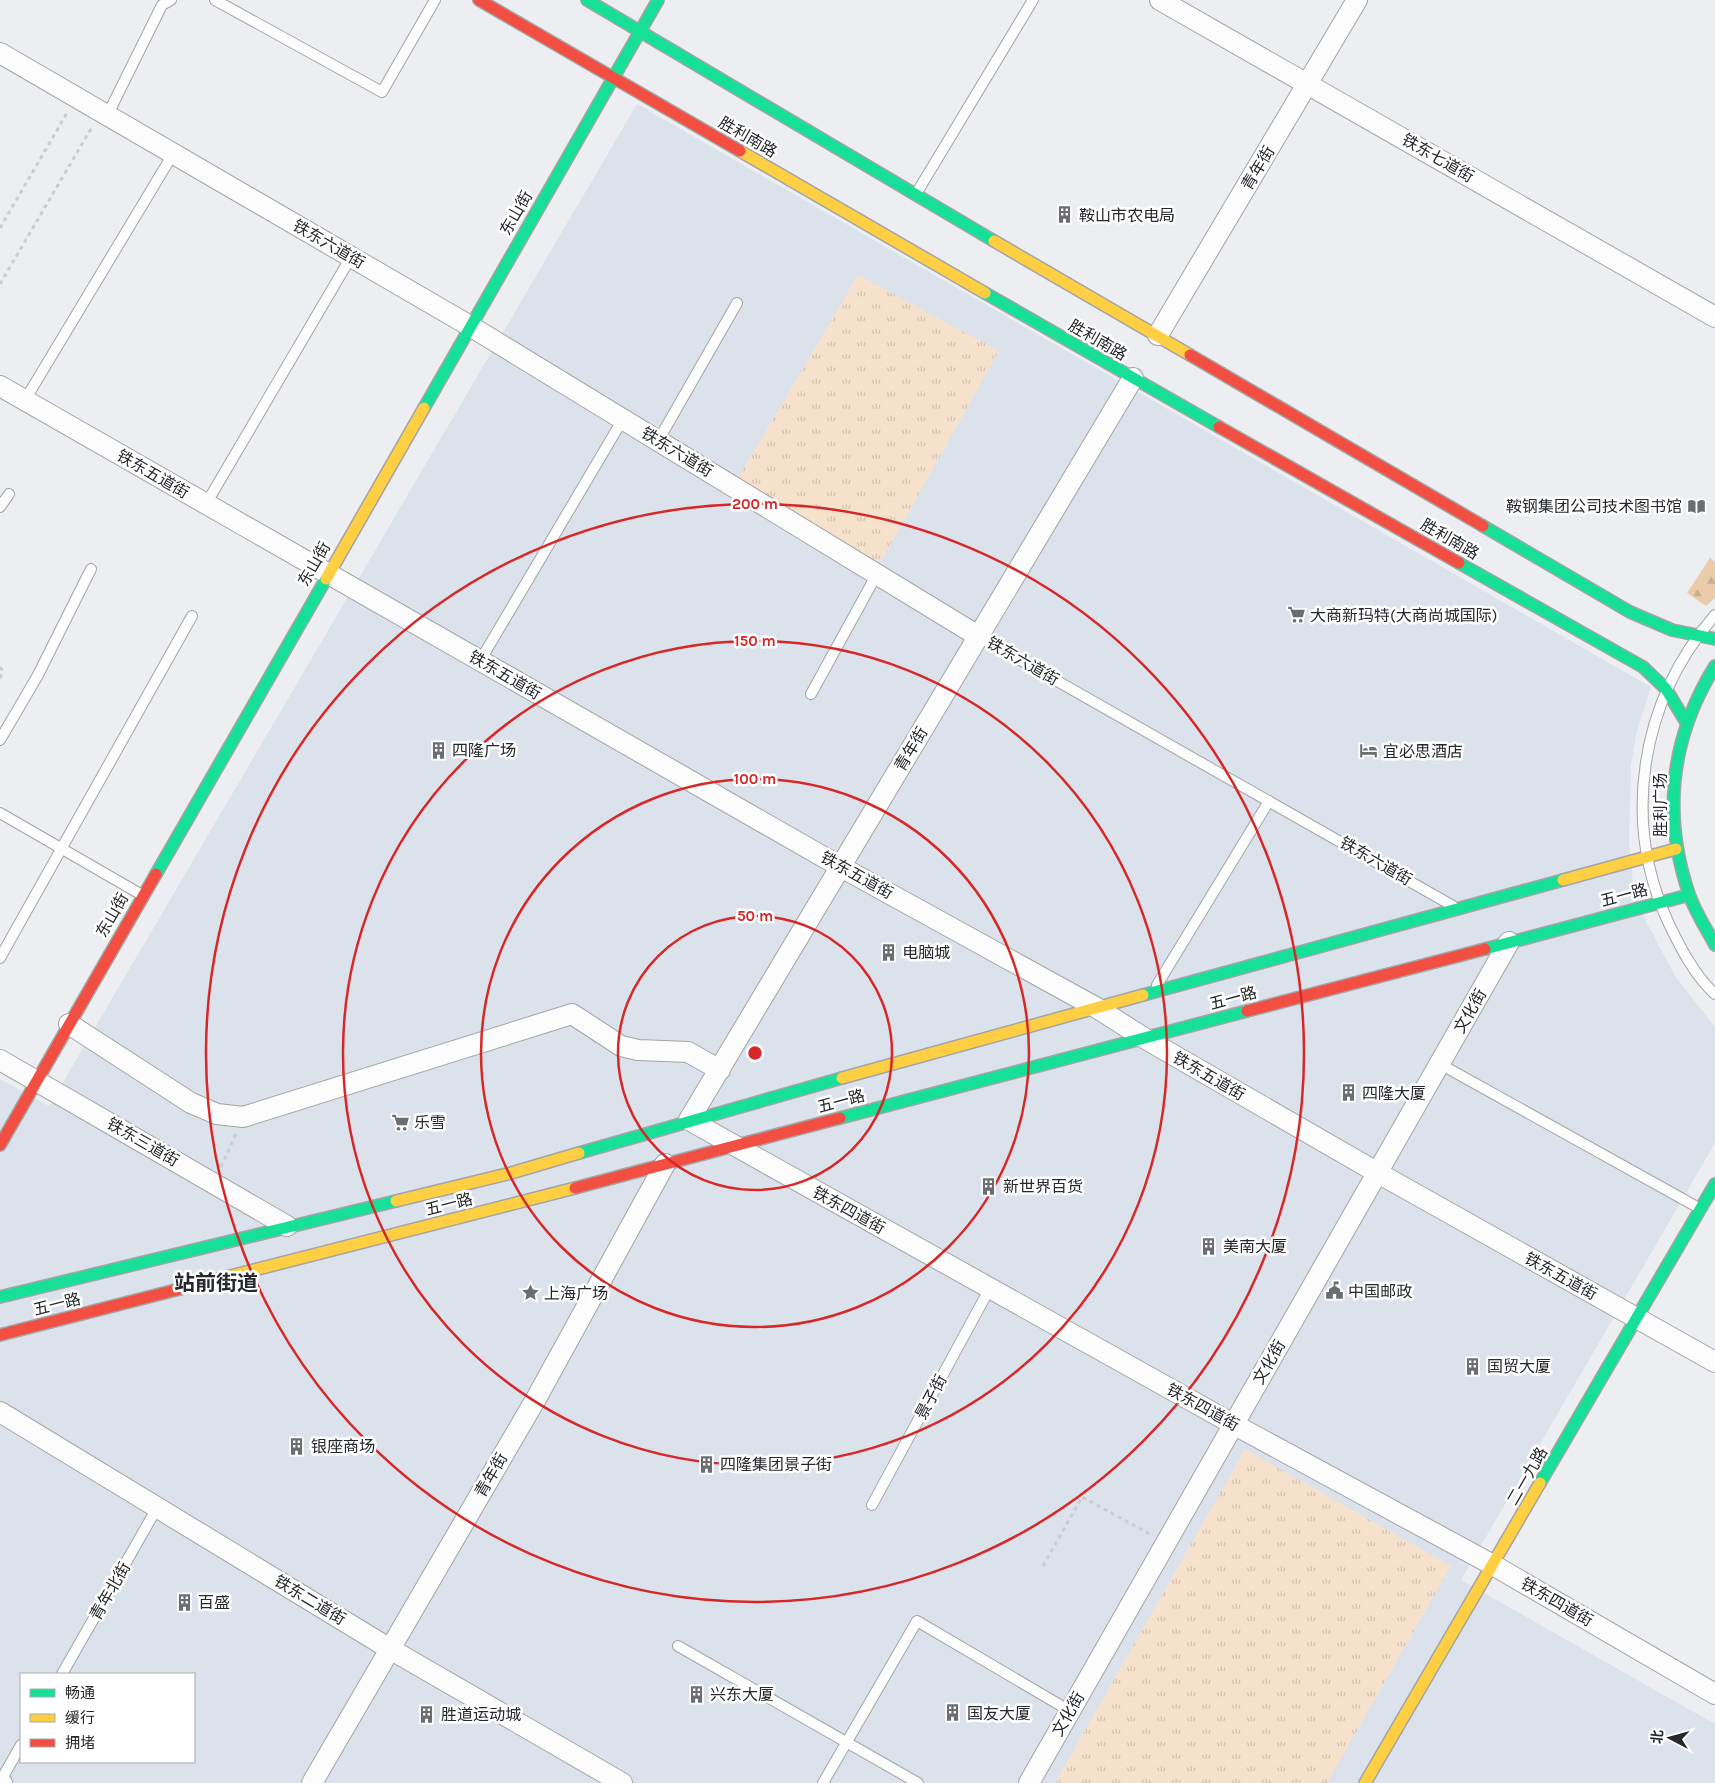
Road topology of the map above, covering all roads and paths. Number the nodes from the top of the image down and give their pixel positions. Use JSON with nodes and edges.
{"nodes":[{"id":1,"x":171,"y":0,"type":"edge"},
{"id":2,"x":215,"y":0,"type":"edge"},
{"id":3,"x":435,"y":0,"type":"edge"},
{"id":4,"x":479,"y":0,"type":"edge"},
{"id":5,"x":587,"y":0,"type":"edge"},
{"id":6,"x":658,"y":0,"type":"edge"},
{"id":7,"x":1033,"y":0,"type":"edge"},
{"id":8,"x":1160,"y":0,"type":"edge"},
{"id":9,"x":1357,"y":0,"type":"edge"},
{"id":10,"x":640,"y":31,"type":"junction"},
{"id":11,"x":0,"y":53,"type":"edge"},
{"id":12,"x":613,"y":77,"type":"junction"},
{"id":13,"x":1308,"y":83,"type":"junction"},
{"id":14,"x":76,"y":97,"type":"junction"},
{"id":15,"x":104,"y":114,"type":"junction"},
{"id":16,"x":173,"y":154,"type":"junction"},
{"id":17,"x":915,"y":195,"type":"junction"},
{"id":18,"x":0,"y":228,"type":"edge"},
{"id":19,"x":351,"y":257,"type":"junction"},
{"id":20,"x":0,"y":284,"type":"edge"},
{"id":21,"x":737,"y":303,"type":"dead end"},
{"id":22,"x":1715,"y":317,"type":"edge"},
{"id":23,"x":470,"y":326,"type":"junction"},
{"id":24,"x":1158,"y":335,"type":"junction"},
{"id":25,"x":1133,"y":378,"type":"junction"},
{"id":26,"x":0,"y":386,"type":"edge"},
{"id":27,"x":25,"y":400,"type":"junction"},
{"id":28,"x":623,"y":420,"type":"junction"},
{"id":29,"x":658,"y":441,"type":"junction"},
{"id":30,"x":8,"y":494,"type":"dead end"},
{"id":31,"x":206,"y":504,"type":"junction"},
{"id":32,"x":0,"y":508,"type":"edge"},
{"id":33,"x":91,"y":569,"type":"dead end"},
{"id":34,"x":328,"y":573,"type":"junction"},
{"id":35,"x":877,"y":574,"type":"junction"},
{"id":36,"x":1597,"y":595,"type":"junction"},
{"id":37,"x":1715,"y":615,"type":"edge"},
{"id":38,"x":192,"y":616,"type":"dead end"},
{"id":39,"x":1631,"y":626,"type":"dead end"},
{"id":40,"x":978,"y":636,"type":"junction"},
{"id":41,"x":1697,"y":636,"type":"junction"},
{"id":42,"x":1592,"y":638,"type":"junction"},
{"id":43,"x":1715,"y":639,"type":"edge"},
{"id":44,"x":1624,"y":640,"type":"dead end"},
{"id":45,"x":480,"y":660,"type":"junction"},
{"id":46,"x":1715,"y":666,"type":"edge"},
{"id":47,"x":0,"y":667,"type":"edge"},
{"id":48,"x":0,"y":680,"type":"edge"},
{"id":49,"x":1666,"y":690,"type":"junction"},
{"id":50,"x":810,"y":694,"type":"dead end"},
{"id":51,"x":1686,"y":722,"type":"junction"},
{"id":52,"x":0,"y":740,"type":"edge"},
{"id":53,"x":1269,"y":801,"type":"junction"},
{"id":54,"x":0,"y":813,"type":"edge"},
{"id":55,"x":62,"y":849,"type":"junction"},
{"id":56,"x":1676,"y":849,"type":"junction"},
{"id":57,"x":1646,"y":857,"type":"junction"},
{"id":58,"x":840,"y":866,"type":"junction"},
{"id":59,"x":1689,"y":895,"type":"junction"},
{"id":60,"x":142,"y":896,"type":"junction"},
{"id":61,"x":1659,"y":902,"type":"junction"},
{"id":62,"x":1459,"y":908,"type":"junction"},
{"id":63,"x":1509,"y":942,"type":"junction"},
{"id":64,"x":1715,"y":945,"type":"edge"},
{"id":65,"x":0,"y":958,"type":"edge"},
{"id":66,"x":1152,"y":993,"type":"junction"},
{"id":67,"x":1715,"y":994,"type":"edge"},
{"id":68,"x":1097,"y":1008,"type":"junction"},
{"id":69,"x":69,"y":1024,"type":"junction"},
{"id":70,"x":1144,"y":1038,"type":"junction"},
{"id":71,"x":0,"y":1060,"type":"edge"},
{"id":72,"x":1440,"y":1064,"type":"junction"},
{"id":73,"x":720,"y":1070,"type":"junction"},
{"id":74,"x":37,"y":1080,"type":"junction"},
{"id":75,"x":243,"y":1117,"type":"junction"},
{"id":76,"x":689,"y":1120,"type":"junction"},
{"id":77,"x":0,"y":1145,"type":"edge"},
{"id":78,"x":734,"y":1146,"type":"junction"},
{"id":79,"x":666,"y":1164,"type":"junction"},
{"id":80,"x":1378,"y":1173,"type":"junction"},
{"id":81,"x":214,"y":1184,"type":"junction"},
{"id":82,"x":1715,"y":1184,"type":"edge"},
{"id":83,"x":1700,"y":1209,"type":"junction"},
{"id":84,"x":286,"y":1226,"type":"junction"},
{"id":85,"x":990,"y":1288,"type":"junction"},
{"id":86,"x":0,"y":1297,"type":"edge"},
{"id":87,"x":1637,"y":1319,"type":"junction"},
{"id":88,"x":0,"y":1335,"type":"edge"},
{"id":89,"x":1715,"y":1362,"type":"edge"},
{"id":90,"x":0,"y":1412,"type":"edge"},
{"id":91,"x":1233,"y":1424,"type":"junction"},
{"id":92,"x":872,"y":1505,"type":"dead end"},
{"id":93,"x":157,"y":1508,"type":"junction"},
{"id":94,"x":1165,"y":1543,"type":"junction"},
{"id":95,"x":1493,"y":1565,"type":"junction"},
{"id":96,"x":1043,"y":1566,"type":"dead end"},
{"id":97,"x":678,"y":1646,"type":"dead end"},
{"id":98,"x":390,"y":1649,"type":"junction"},
{"id":99,"x":63,"y":1673,"type":"edge"},
{"id":100,"x":1715,"y":1694,"type":"edge"},
{"id":101,"x":1070,"y":1711,"type":"junction"},
{"id":102,"x":847,"y":1742,"type":"junction"},
{"id":103,"x":20,"y":1747,"type":"edge"},
{"id":104,"x":1,"y":1782,"type":"edge"},
{"id":105,"x":312,"y":1783,"type":"edge"},
{"id":106,"x":622,"y":1783,"type":"edge"},
{"id":107,"x":823,"y":1783,"type":"edge"},
{"id":108,"x":918,"y":1783,"type":"edge"},
{"id":109,"x":1029,"y":1783,"type":"edge"},
{"id":110,"x":1365,"y":1783,"type":"edge"}],
"edges":[{"from":1,"to":15,"type":"lane"},
{"from":2,"to":3,"type":"lane"},
{"from":4,"to":12,"type":"main road","name":"胜利南路"},
{"from":5,"to":10,"type":"main road","name":"胜利南路"},
{"from":6,"to":10,"type":"main road","name":"东山街"},
{"from":7,"to":17,"type":"lane"},
{"from":8,"to":13,"type":"street","name":"铁东七道街"},
{"from":9,"to":13,"type":"street","name":"青年街"},
{"from":10,"to":12,"type":"main road","name":"东山街"},
{"from":10,"to":17,"type":"main road","name":"胜利南路"},
{"from":11,"to":14,"type":"street","name":"铁东六道街"},
{"from":12,"to":23,"type":"main road","name":"东山街"},
{"from":12,"to":25,"type":"main road","name":"胜利南路"},
{"from":13,"to":22,"type":"street","name":"铁东七道街"},
{"from":13,"to":24,"type":"street","name":"青年街"},
{"from":14,"to":15,"type":"street","name":"铁东六道街"},
{"from":14,"to":18,"type":"path"},
{"from":15,"to":16,"type":"street","name":"铁东六道街"},
{"from":15,"to":20,"type":"path"},
{"from":16,"to":19,"type":"street","name":"铁东六道街"},
{"from":16,"to":27,"type":"lane"},
{"from":17,"to":24,"type":"main road","name":"胜利南路"},
{"from":19,"to":23,"type":"street","name":"铁东六道街"},
{"from":19,"to":31,"type":"lane"},
{"from":21,"to":29,"type":"lane"},
{"from":23,"to":28,"type":"street","name":"铁东六道街"},
{"from":23,"to":34,"type":"main road","name":"东山街"},
{"from":24,"to":36,"type":"main road","name":"胜利南路"},
{"from":25,"to":40,"type":"street","name":"青年街"},
{"from":25,"to":42,"type":"main road","name":"胜利南路"},
{"from":26,"to":27,"type":"street","name":"铁东五道街"},
{"from":27,"to":31,"type":"street","name":"铁东五道街"},
{"from":28,"to":29,"type":"street","name":"铁东六道街"},
{"from":28,"to":45,"type":"lane"},
{"from":29,"to":35,"type":"street","name":"铁东六道街"},
{"from":30,"to":32,"type":"lane"},
{"from":31,"to":34,"type":"street","name":"铁东五道街"},
{"from":33,"to":52,"type":"lane"},
{"from":34,"to":45,"type":"street","name":"铁东五道街"},
{"from":34,"to":60,"type":"main road","name":"东山街"},
{"from":35,"to":40,"type":"street","name":"铁东六道街"},
{"from":35,"to":50,"type":"lane"},
{"from":36,"to":39,"type":"main road"},
{"from":36,"to":41,"type":"main road","name":"胜利南路"},
{"from":37,"to":41,"type":"lane"},
{"from":38,"to":55,"type":"lane"},
{"from":40,"to":53,"type":"lane","name":"铁东六道街"},
{"from":40,"to":58,"type":"street","name":"青年街"},
{"from":41,"to":43,"type":"main road","name":"胜利南路"},
{"from":41,"to":49,"type":"lane"},
{"from":42,"to":44,"type":"main road"},
{"from":42,"to":49,"type":"main road","name":"胜利南路"},
{"from":45,"to":58,"type":"street","name":"铁东五道街"},
{"from":46,"to":51,"type":"main road","name":"胜利广场"},
{"from":47,"to":48,"type":"path"},
{"from":49,"to":51,"type":"main road","name":"胜利南路"},
{"from":49,"to":57,"type":"lane"},
{"from":51,"to":56,"type":"main road","name":"胜利广场"},
{"from":53,"to":62,"type":"lane","name":"铁东六道街"},
{"from":53,"to":66,"type":"lane"},
{"from":54,"to":55,"type":"lane"},
{"from":55,"to":60,"type":"lane"},
{"from":55,"to":65,"type":"lane"},
{"from":56,"to":57,"type":"main road","name":"五一路"},
{"from":56,"to":59,"type":"main road","name":"胜利广场"},
{"from":57,"to":61,"type":"lane"},
{"from":57,"to":62,"type":"main road","name":"五一路"},
{"from":58,"to":68,"type":"street","name":"铁东五道街"},
{"from":58,"to":73,"type":"street","name":"青年街"},
{"from":59,"to":61,"type":"main road","name":"五一路"},
{"from":59,"to":64,"type":"main road","name":"胜利广场"},
{"from":60,"to":69,"type":"main road","name":"东山街"},
{"from":61,"to":63,"type":"main road","name":"五一路"},
{"from":61,"to":67,"type":"lane"},
{"from":62,"to":66,"type":"main road","name":"五一路"},
{"from":63,"to":70,"type":"main road","name":"五一路"},
{"from":63,"to":72,"type":"street","name":"文化街"},
{"from":66,"to":68,"type":"main road","name":"五一路"},
{"from":68,"to":70,"type":"street","name":"铁东五道街"},
{"from":68,"to":76,"type":"main road","name":"五一路"},
{"from":69,"to":74,"type":"main road","name":"东山街"},
{"from":69,"to":75,"type":"street"},
{"from":70,"to":78,"type":"main road","name":"五一路"},
{"from":70,"to":80,"type":"street","name":"铁东五道街"},
{"from":71,"to":74,"type":"street","name":"铁东三道街"},
{"from":72,"to":80,"type":"street","name":"文化街"},
{"from":72,"to":83,"type":"lane"},
{"from":73,"to":75,"type":"street"},
{"from":73,"to":76,"type":"street","name":"青年街"},
{"from":74,"to":77,"type":"main road","name":"东山街"},
{"from":74,"to":81,"type":"street","name":"铁东三道街"},
{"from":75,"to":81,"type":"path"},
{"from":76,"to":78,"type":"street","name":"铁东四道街"},
{"from":76,"to":84,"type":"main road","name":"五一路"},
{"from":78,"to":79,"type":"main road","name":"五一路"},
{"from":78,"to":85,"type":"street","name":"铁东四道街"},
{"from":79,"to":88,"type":"main road","name":"五一路"},
{"from":79,"to":98,"type":"street","name":"青年街"},
{"from":80,"to":87,"type":"street","name":"铁东五道街"},
{"from":80,"to":91,"type":"street","name":"文化街"},
{"from":81,"to":84,"type":"street","name":"铁东三道街"},
{"from":82,"to":83,"type":"main road","name":"二一九路"},
{"from":83,"to":87,"type":"main road","name":"二一九路"},
{"from":84,"to":86,"type":"main road","name":"五一路"},
{"from":85,"to":91,"type":"street","name":"铁东四道街"},
{"from":85,"to":92,"type":"lane","name":"景子街"},
{"from":87,"to":89,"type":"street","name":"铁东五道街"},
{"from":87,"to":95,"type":"main road","name":"二一九路"},
{"from":90,"to":93,"type":"street","name":"铁东二道街"},
{"from":91,"to":94,"type":"street","name":"文化街"},
{"from":91,"to":95,"type":"street","name":"铁东四道街"},
{"from":93,"to":98,"type":"street","name":"铁东二道街"},
{"from":93,"to":99,"type":"lane","name":"青年北街"},
{"from":94,"to":96,"type":"path"},
{"from":94,"to":101,"type":"street","name":"文化街"},
{"from":95,"to":100,"type":"street","name":"铁东四道街"},
{"from":95,"to":110,"type":"main road","name":"二一九路"},
{"from":97,"to":102,"type":"lane"},
{"from":98,"to":105,"type":"street","name":"青年街"},
{"from":98,"to":106,"type":"street","name":"铁东二道街"},
{"from":101,"to":102,"type":"lane"},
{"from":101,"to":109,"type":"street","name":"文化街"},
{"from":102,"to":107,"type":"lane"},
{"from":102,"to":108,"type":"lane"},
{"from":103,"to":104,"type":"lane"}]}
